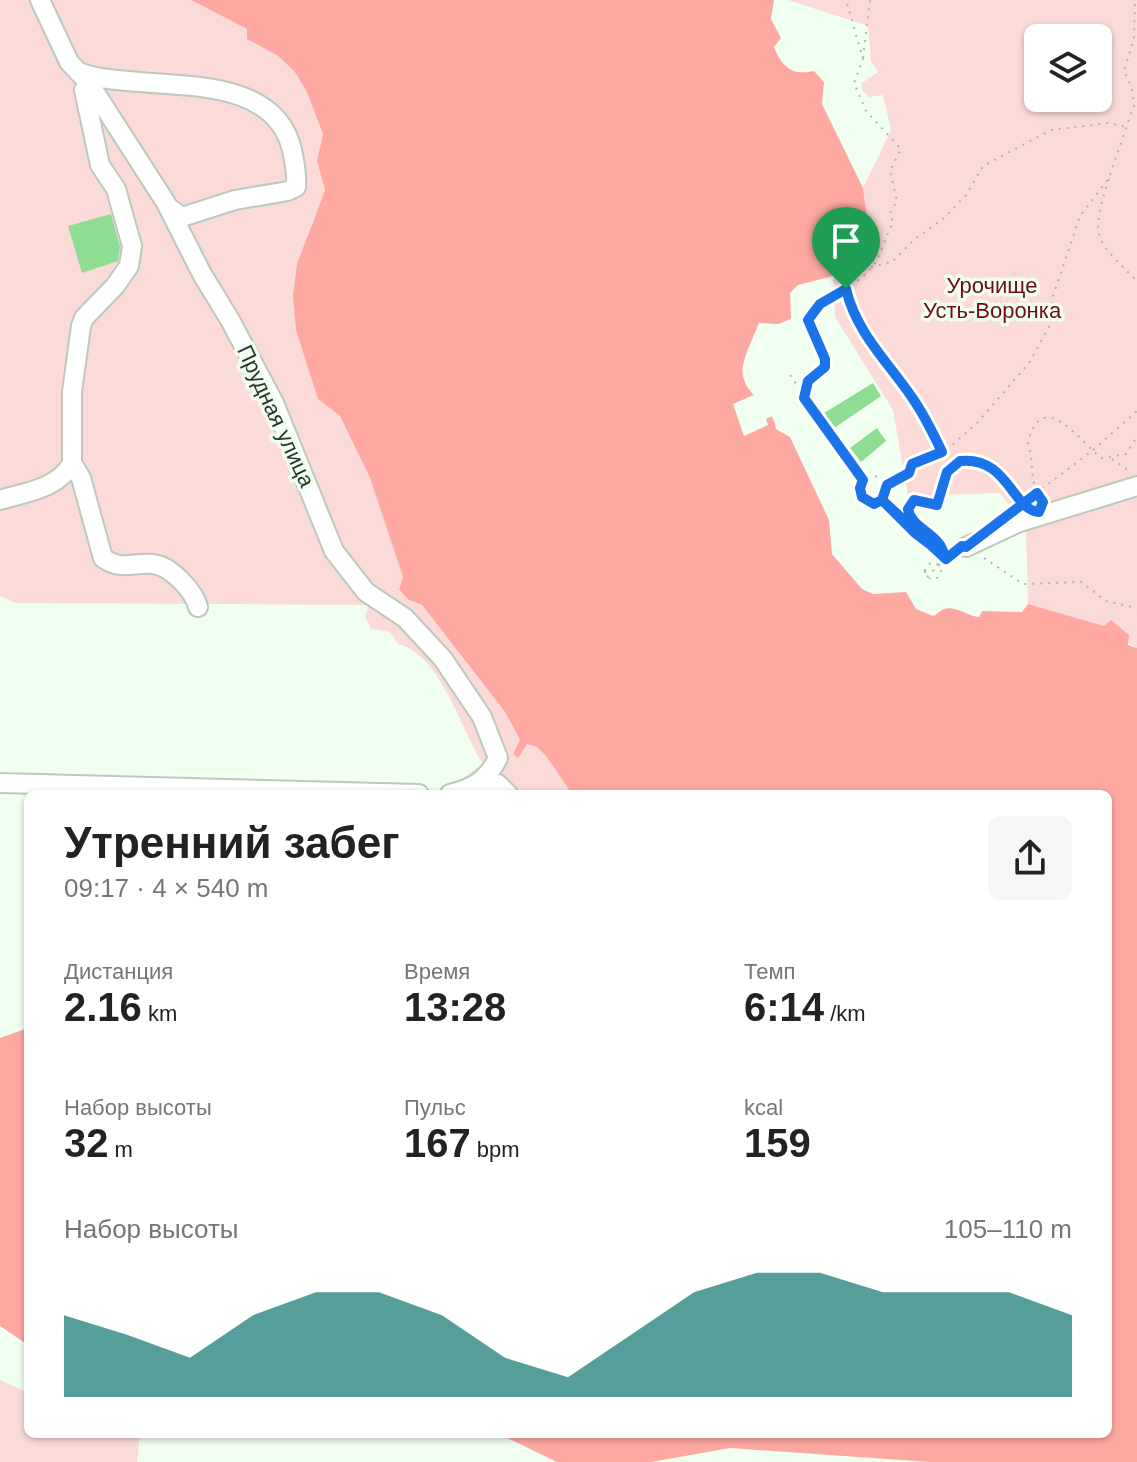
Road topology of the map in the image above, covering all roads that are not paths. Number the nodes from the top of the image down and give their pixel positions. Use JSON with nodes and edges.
{"nodes":[{"id":1,"x":40,"y":0,"type":"edge"},
{"id":2,"x":78,"y":72,"type":"junction"},
{"id":3,"x":169,"y":208,"type":"junction"},
{"id":4,"x":72,"y":463,"type":"junction"},
{"id":5,"x":1137,"y":486,"type":"edge"},
{"id":6,"x":0,"y":500,"type":"edge"},
{"id":7,"x":966,"y":547,"type":"road end"},
{"id":8,"x":198,"y":607,"type":"dead end"},
{"id":9,"x":0,"y":783,"type":"edge"},
{"id":10,"x":267,"y":790,"type":"edge"},
{"id":11,"x":464,"y":790,"type":"edge"},
{"id":12,"x":478,"y":790,"type":"edge"},
{"id":13,"x":504,"y":790,"type":"edge"}],
"edges":[{"from":1,"to":2,"type":"street","name":"Прудная улица"},
{"from":2,"to":3,"type":"street","name":"Прудная улица"},
{"from":2,"to":3,"type":"street"},
{"from":2,"to":4,"type":"street"},
{"from":3,"to":11,"type":"street","name":"Прудная улица"},
{"from":4,"to":6,"type":"street"},
{"from":4,"to":8,"type":"street"},
{"from":5,"to":7,"type":"street"},
{"from":9,"to":10,"type":"street"},
{"from":12,"to":13,"type":"street"}]}
